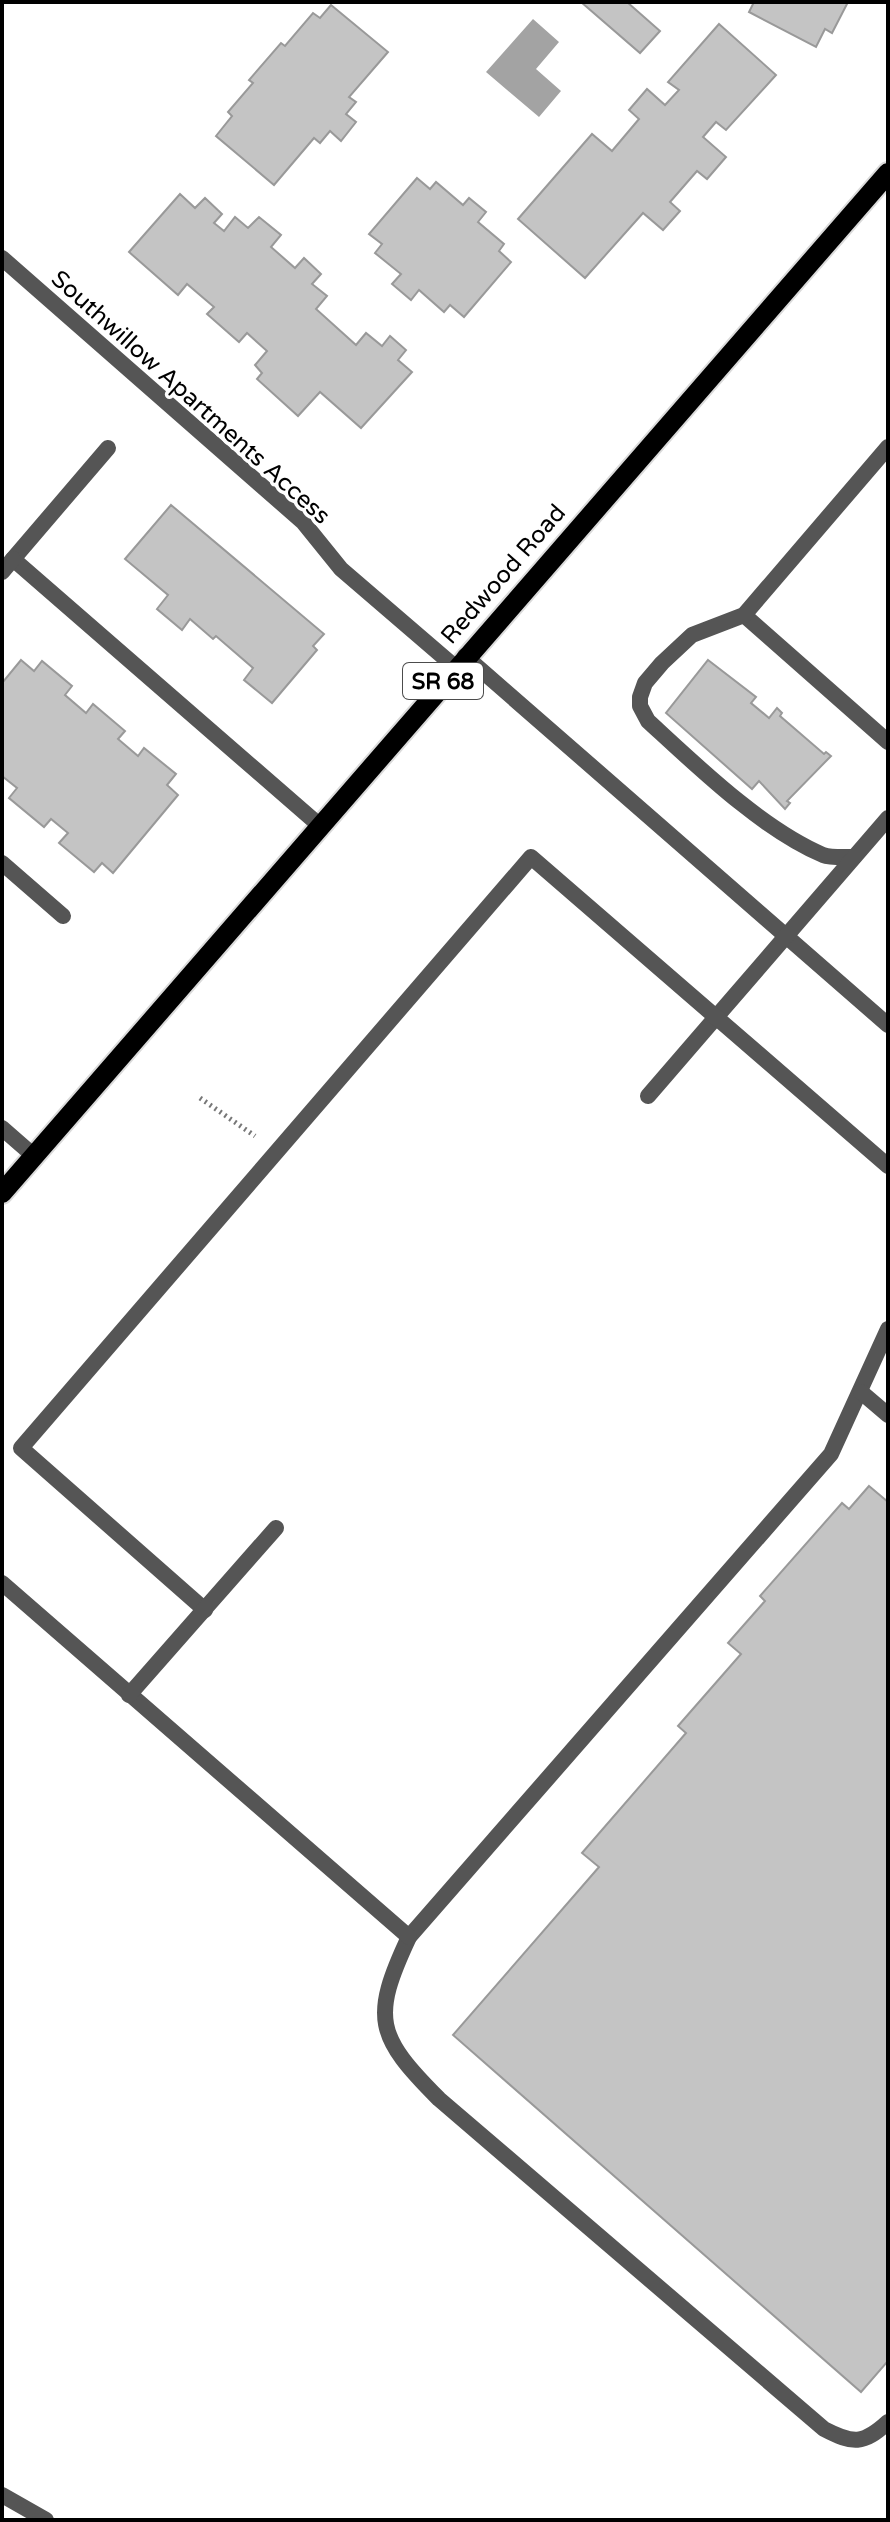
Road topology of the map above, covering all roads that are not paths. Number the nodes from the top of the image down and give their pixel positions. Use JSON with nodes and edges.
{"nodes":[{"id":1,"x":888,"y":173,"type":"edge"},
{"id":2,"x":2,"y":258,"type":"edge"},
{"id":3,"x":888,"y":447,"type":"edge"},
{"id":4,"x":108,"y":448,"type":"dead end"},
{"id":5,"x":8,"y":566,"type":"edge"},
{"id":6,"x":744,"y":615,"type":"junction"},
{"id":7,"x":460,"y":662,"type":"junction"},
{"id":8,"x":888,"y":742,"type":"edge"},
{"id":9,"x":888,"y":818,"type":"edge"},
{"id":10,"x":319,"y":825,"type":"junction"},
{"id":11,"x":854,"y":857,"type":"junction"},
{"id":12,"x":2,"y":863,"type":"edge"},
{"id":13,"x":63,"y":916,"type":"dead end"},
{"id":14,"x":785,"y":936,"type":"junction"},
{"id":15,"x":716,"y":1017,"type":"junction"},
{"id":16,"x":888,"y":1025,"type":"edge"},
{"id":17,"x":648,"y":1096,"type":"dead end"},
{"id":18,"x":2,"y":1128,"type":"edge"},
{"id":19,"x":34,"y":1156,"type":"junction"},
{"id":20,"x":888,"y":1166,"type":"edge"},
{"id":21,"x":2,"y":1193,"type":"edge"},
{"id":22,"x":888,"y":1329,"type":"edge"},
{"id":23,"x":861,"y":1392,"type":"junction"},
{"id":24,"x":888,"y":1415,"type":"edge"},
{"id":25,"x":276,"y":1528,"type":"dead end"},
{"id":26,"x":2,"y":1583,"type":"edge"},
{"id":27,"x":205,"y":1610,"type":"junction"},
{"id":28,"x":129,"y":1695,"type":"junction"},
{"id":29,"x":409,"y":1937,"type":"junction"},
{"id":30,"x":888,"y":2422,"type":"edge"},
{"id":31,"x":2,"y":2495,"type":"edge"},
{"id":32,"x":46,"y":2520,"type":"edge"}],
"edges":[{"from":1,"to":7,"type":"main road","name":"Redwood Road","number":"SR 68"},
{"from":2,"to":7,"type":"street","name":"Southwillow Apartments Access"},
{"from":3,"to":6,"type":"street"},
{"from":4,"to":5,"type":"street"},
{"from":5,"to":10,"type":"street"},
{"from":6,"to":8,"type":"street"},
{"from":6,"to":11,"type":"street"},
{"from":7,"to":10,"type":"main road","name":"Redwood Road","number":"SR 68"},
{"from":7,"to":14,"type":"street","name":"Southwillow Apartments Access"},
{"from":9,"to":11,"type":"street"},
{"from":10,"to":19,"type":"main road","name":"Redwood Road","number":"SR 68"},
{"from":11,"to":14,"type":"street"},
{"from":12,"to":13,"type":"street"},
{"from":14,"to":15,"type":"street"},
{"from":14,"to":16,"type":"street","name":"Southwillow Apartments Access"},
{"from":15,"to":17,"type":"street"},
{"from":15,"to":20,"type":"street"},
{"from":15,"to":27,"type":"street"},
{"from":18,"to":19,"type":"street"},
{"from":19,"to":21,"type":"main road","name":"Redwood Road","number":"SR 68"},
{"from":22,"to":23,"type":"street"},
{"from":23,"to":24,"type":"street"},
{"from":23,"to":29,"type":"street"},
{"from":25,"to":27,"type":"street"},
{"from":26,"to":28,"type":"street"},
{"from":27,"to":28,"type":"street"},
{"from":28,"to":29,"type":"street"},
{"from":29,"to":30,"type":"street"},
{"from":31,"to":32,"type":"street"}]}
